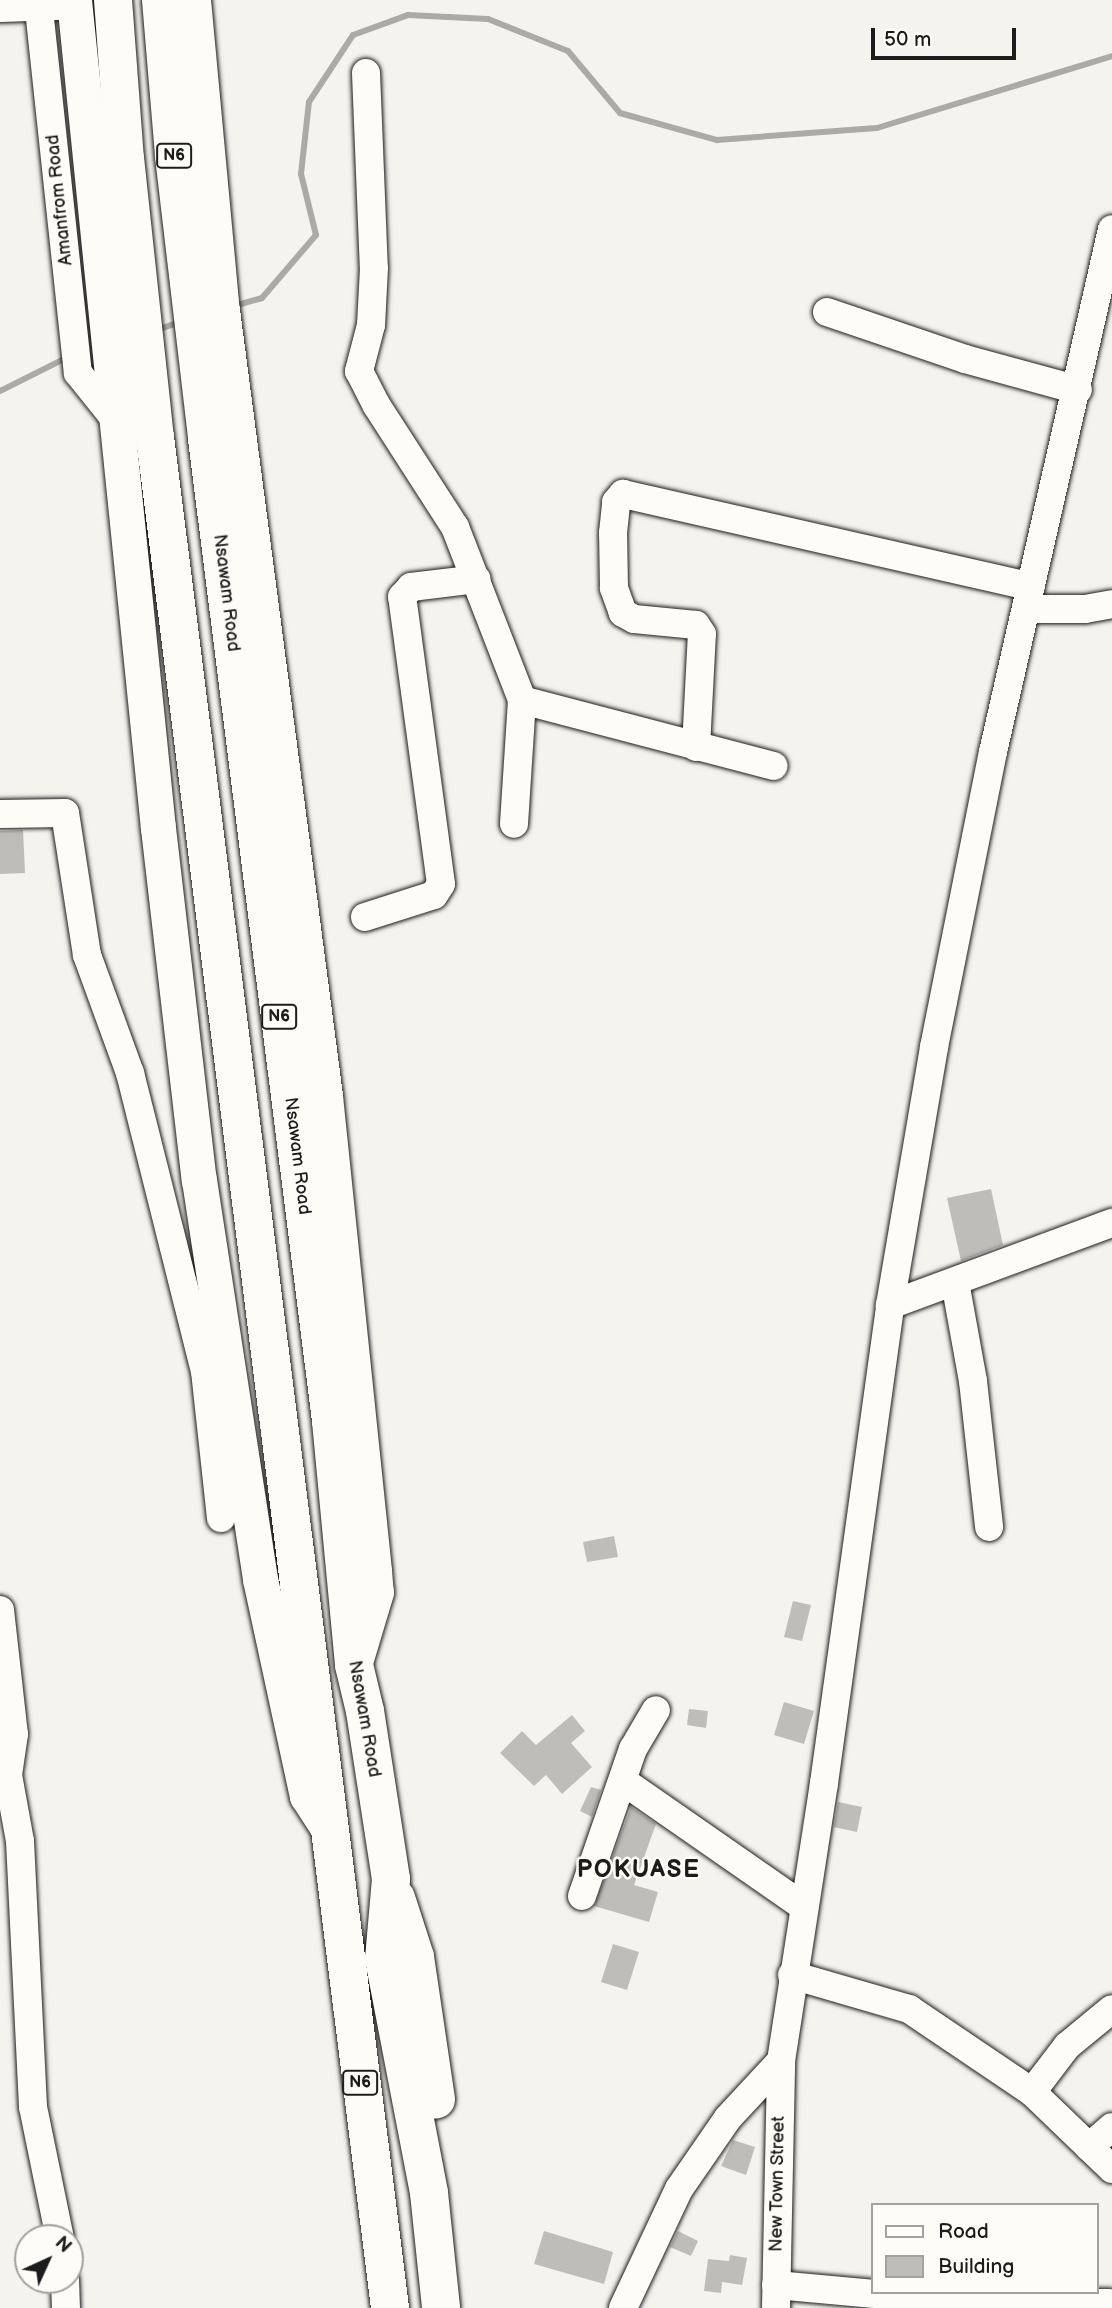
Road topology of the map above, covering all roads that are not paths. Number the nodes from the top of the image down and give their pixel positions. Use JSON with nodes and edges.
{"nodes":[{"id":1,"x":113,"y":0,"type":"edge"},
{"id":2,"x":161,"y":0,"type":"edge"},
{"id":3,"x":193,"y":0,"type":"edge"},
{"id":4,"x":74,"y":2,"type":"edge"},
{"id":5,"x":38,"y":3,"type":"edge"},
{"id":6,"x":0,"y":8,"type":"edge"},
{"id":7,"x":366,"y":73,"type":"dead end"},
{"id":8,"x":1112,"y":229,"type":"edge"},
{"id":9,"x":207,"y":311,"type":"junction"},
{"id":10,"x":827,"y":312,"type":"dead end"},
{"id":11,"x":106,"y":313,"type":"junction"},
{"id":12,"x":113,"y":373,"type":"junction"},
{"id":13,"x":1078,"y":390,"type":"junction"},
{"id":14,"x":477,"y":579,"type":"junction"},
{"id":15,"x":1028,"y":598,"type":"junction"},
{"id":16,"x":1112,"y":604,"type":"edge"},
{"id":17,"x":523,"y":701,"type":"junction"},
{"id":18,"x":696,"y":747,"type":"junction"},
{"id":19,"x":774,"y":766,"type":"dead end"},
{"id":20,"x":0,"y":814,"type":"edge"},
{"id":21,"x":514,"y":824,"type":"dead end"},
{"id":22,"x":365,"y":917,"type":"dead end"},
{"id":23,"x":1112,"y":1223,"type":"edge"},
{"id":24,"x":955,"y":1282,"type":"junction"},
{"id":25,"x":890,"y":1305,"type":"junction"},
{"id":26,"x":240,"y":1444,"type":"junction"},
{"id":27,"x":220,"y":1518,"type":"dead end"},
{"id":28,"x":290,"y":1520,"type":"junction"},
{"id":29,"x":989,"y":1527,"type":"dead end"},
{"id":30,"x":0,"y":1610,"type":"edge"},
{"id":31,"x":656,"y":1710,"type":"dead end"},
{"id":32,"x":4,"y":1774,"type":"edge"},
{"id":33,"x":622,"y":1781,"type":"junction"},
{"id":34,"x":327,"y":1826,"type":"junction"},
{"id":35,"x":391,"y":1879,"type":"junction"},
{"id":36,"x":582,"y":1896,"type":"dead end"},
{"id":37,"x":803,"y":1906,"type":"junction"},
{"id":38,"x":792,"y":1975,"type":"junction"},
{"id":39,"x":1112,"y":2009,"type":"edge"},
{"id":40,"x":781,"y":2060,"type":"junction"},
{"id":41,"x":1032,"y":2092,"type":"junction"},
{"id":42,"x":1112,"y":2127,"type":"edge"},
{"id":43,"x":1089,"y":2147,"type":"junction"},
{"id":44,"x":1112,"y":2169,"type":"edge"},
{"id":45,"x":57,"y":2224,"type":"edge"},
{"id":46,"x":776,"y":2297,"type":"edge"},
{"id":47,"x":1111,"y":2299,"type":"edge"},
{"id":48,"x":390,"y":2308,"type":"edge"},
{"id":49,"x":441,"y":2308,"type":"edge"},
{"id":50,"x":464,"y":2308,"type":"edge"},
{"id":51,"x":623,"y":2308,"type":"edge"}],
"edges":[{"from":1,"to":11,"type":"highway","number":"N6"},
{"from":2,"to":9,"type":"highway","name":"Nsawam Road","number":"N6"},
{"from":3,"to":9,"type":"main road"},
{"from":4,"to":5,"type":"street"},
{"from":4,"to":11,"type":"main road"},
{"from":5,"to":6,"type":"street"},
{"from":5,"to":11,"type":"street","name":"Amanfrom Road"},
{"from":7,"to":14,"type":"street"},
{"from":8,"to":13,"type":"street","name":"New Town Street"},
{"from":9,"to":35,"type":"highway","name":"Nsawam Road","number":"N6"},
{"from":10,"to":13,"type":"street"},
{"from":11,"to":12,"type":"highway","number":"N6"},
{"from":11,"to":12,"type":"street","name":"Amanfrom Road"},
{"from":12,"to":26,"type":"main road"},
{"from":12,"to":28,"type":"highway","number":"N6"},
{"from":13,"to":15,"type":"street","name":"New Town Street"},
{"from":14,"to":17,"type":"street"},
{"from":14,"to":22,"type":"street"},
{"from":15,"to":16,"type":"street"},
{"from":15,"to":18,"type":"street"},
{"from":15,"to":25,"type":"street","name":"New Town Street"},
{"from":17,"to":18,"type":"street"},
{"from":17,"to":21,"type":"street"},
{"from":18,"to":19,"type":"street"},
{"from":20,"to":27,"type":"street"},
{"from":23,"to":24,"type":"street"},
{"from":24,"to":25,"type":"street"},
{"from":24,"to":29,"type":"street"},
{"from":25,"to":37,"type":"street","name":"New Town Street"},
{"from":26,"to":28,"type":"main road"},
{"from":26,"to":34,"type":"main road"},
{"from":28,"to":34,"type":"highway","number":"N6"},
{"from":30,"to":32,"type":"street"},
{"from":31,"to":33,"type":"street"},
{"from":32,"to":45,"type":"street"},
{"from":33,"to":36,"type":"street"},
{"from":33,"to":37,"type":"street"},
{"from":34,"to":48,"type":"highway","number":"N6"},
{"from":35,"to":49,"type":"highway","name":"Nsawam Road","number":"N6"},
{"from":35,"to":50,"type":"highway"},
{"from":37,"to":38,"type":"street","name":"New Town Street"},
{"from":38,"to":40,"type":"street","name":"New Town Street"},
{"from":38,"to":41,"type":"street"},
{"from":39,"to":41,"type":"street"},
{"from":40,"to":46,"type":"street","name":"New Town Street"},
{"from":40,"to":51,"type":"street"},
{"from":41,"to":43,"type":"street"},
{"from":42,"to":43,"type":"street"},
{"from":43,"to":44,"type":"street"},
{"from":46,"to":47,"type":"street"}]}
